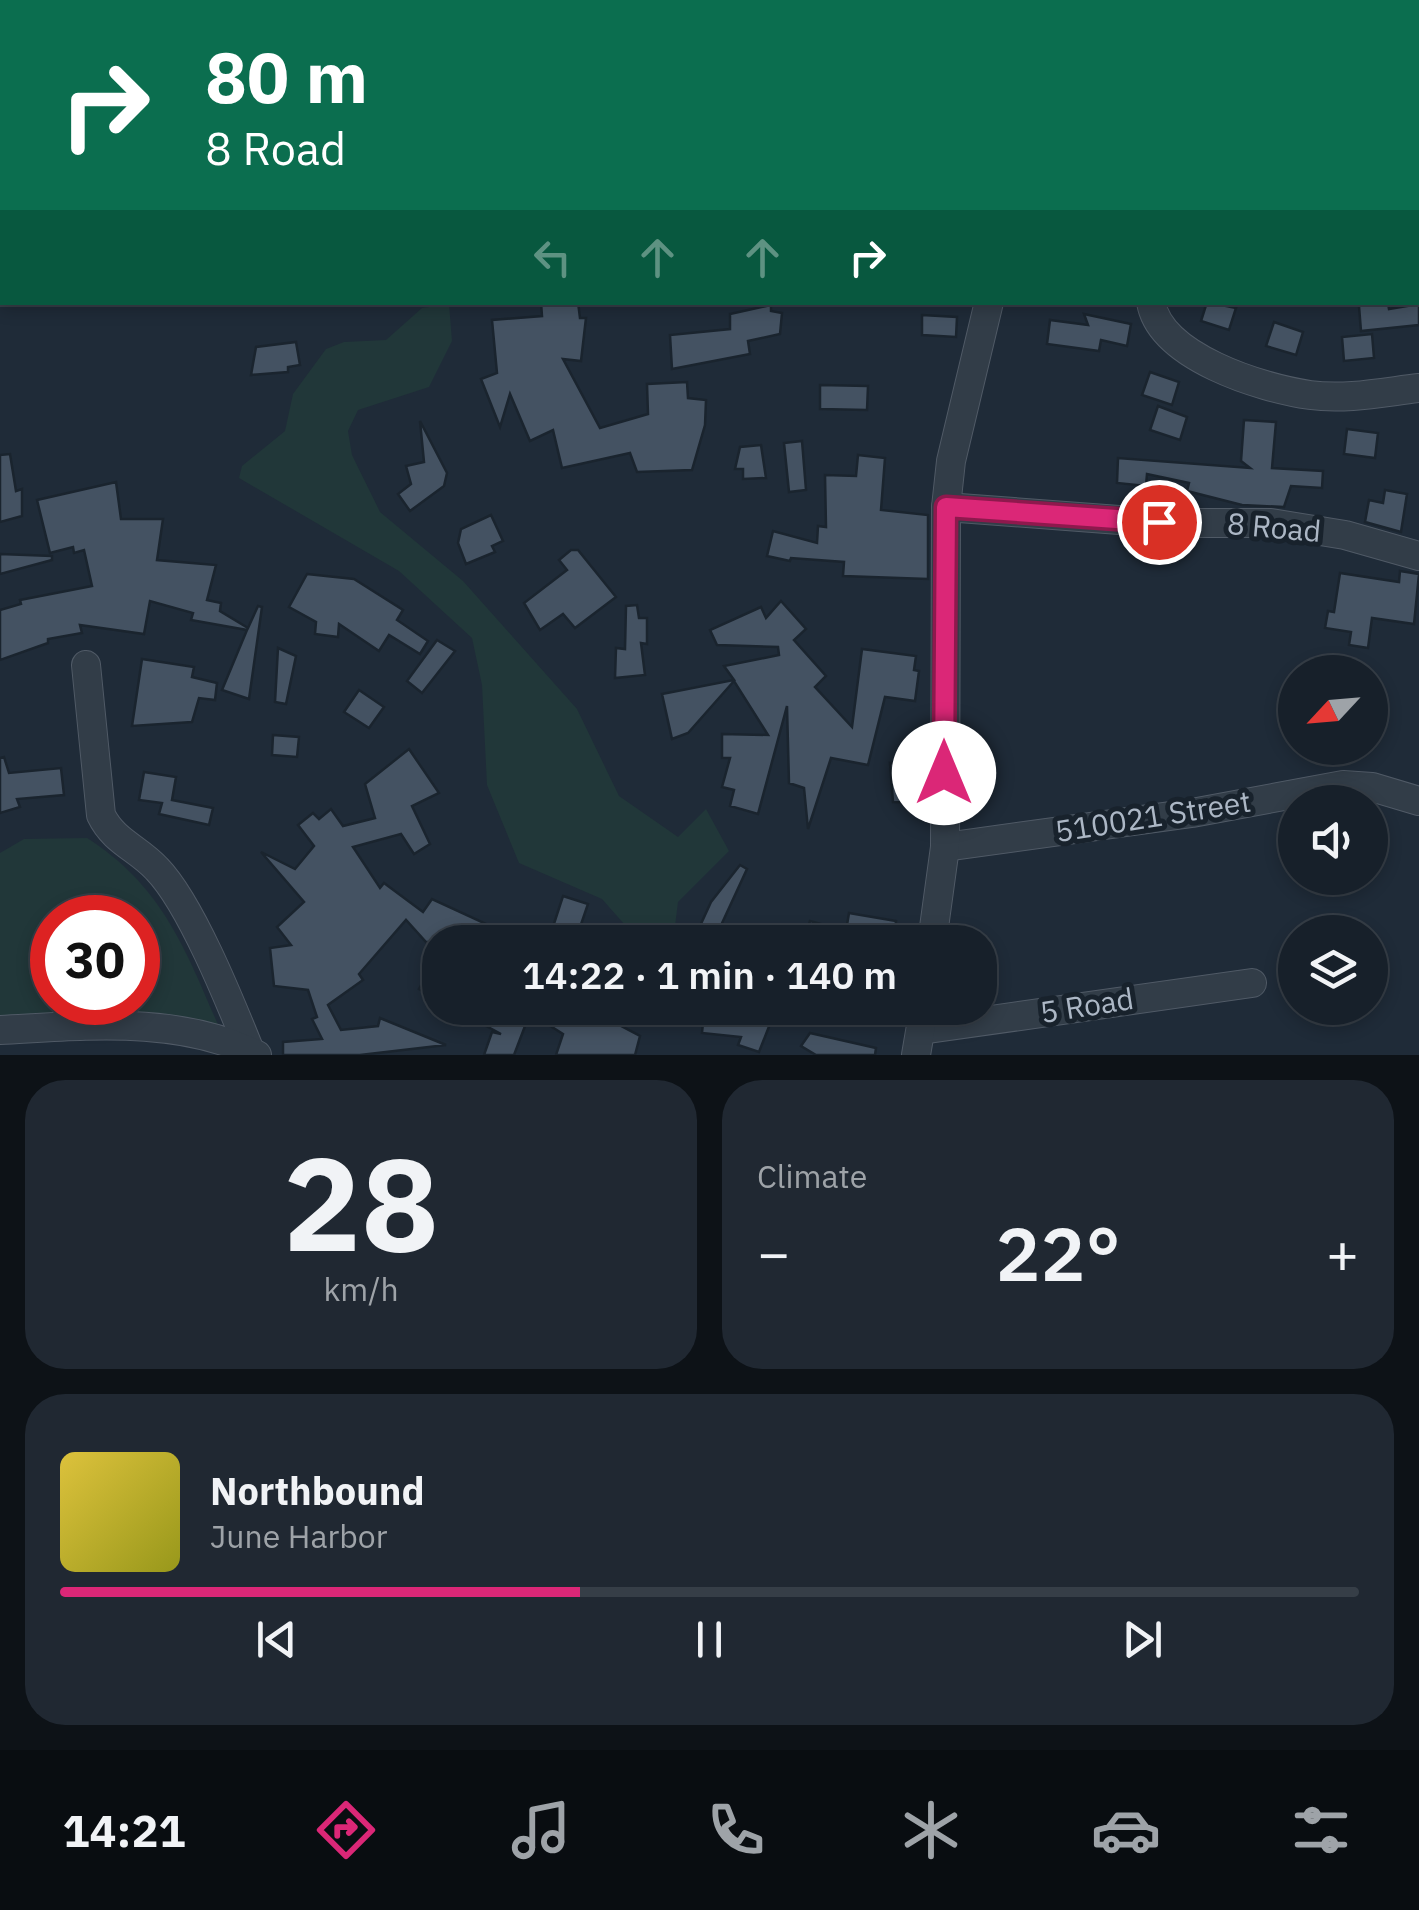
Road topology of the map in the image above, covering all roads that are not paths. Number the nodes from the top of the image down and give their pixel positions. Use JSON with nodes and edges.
{"nodes":[{"id":1,"x":987,"y":305,"type":"edge"},
{"id":2,"x":1152,"y":305,"type":"edge"},
{"id":3,"x":1419,"y":388,"type":"edge"},
{"id":4,"x":946,"y":507,"type":"junction"},
{"id":5,"x":1419,"y":556,"type":"edge"},
{"id":6,"x":86,"y":665,"type":"dead end"},
{"id":7,"x":1419,"y":801,"type":"edge"},
{"id":8,"x":945,"y":847,"type":"junction"},
{"id":9,"x":934,"y":925,"type":"edge"},
{"id":10,"x":1252,"y":982,"type":"dead end"},
{"id":11,"x":0,"y":1030,"type":"edge"},
{"id":12,"x":920,"y":1031,"type":"edge"},
{"id":13,"x":253,"y":1053,"type":"edge"}],
"edges":[{"from":1,"to":4,"type":"street"},
{"from":2,"to":3,"type":"street"},
{"from":4,"to":5,"type":"street","name":"8 Road"},
{"from":4,"to":8,"type":"street"},
{"from":6,"to":13,"type":"street"},
{"from":7,"to":8,"type":"street","name":"510021 Street"},
{"from":8,"to":9,"type":"street"},
{"from":10,"to":12,"type":"street","name":"5 Road"},
{"from":11,"to":13,"type":"street"}]}
